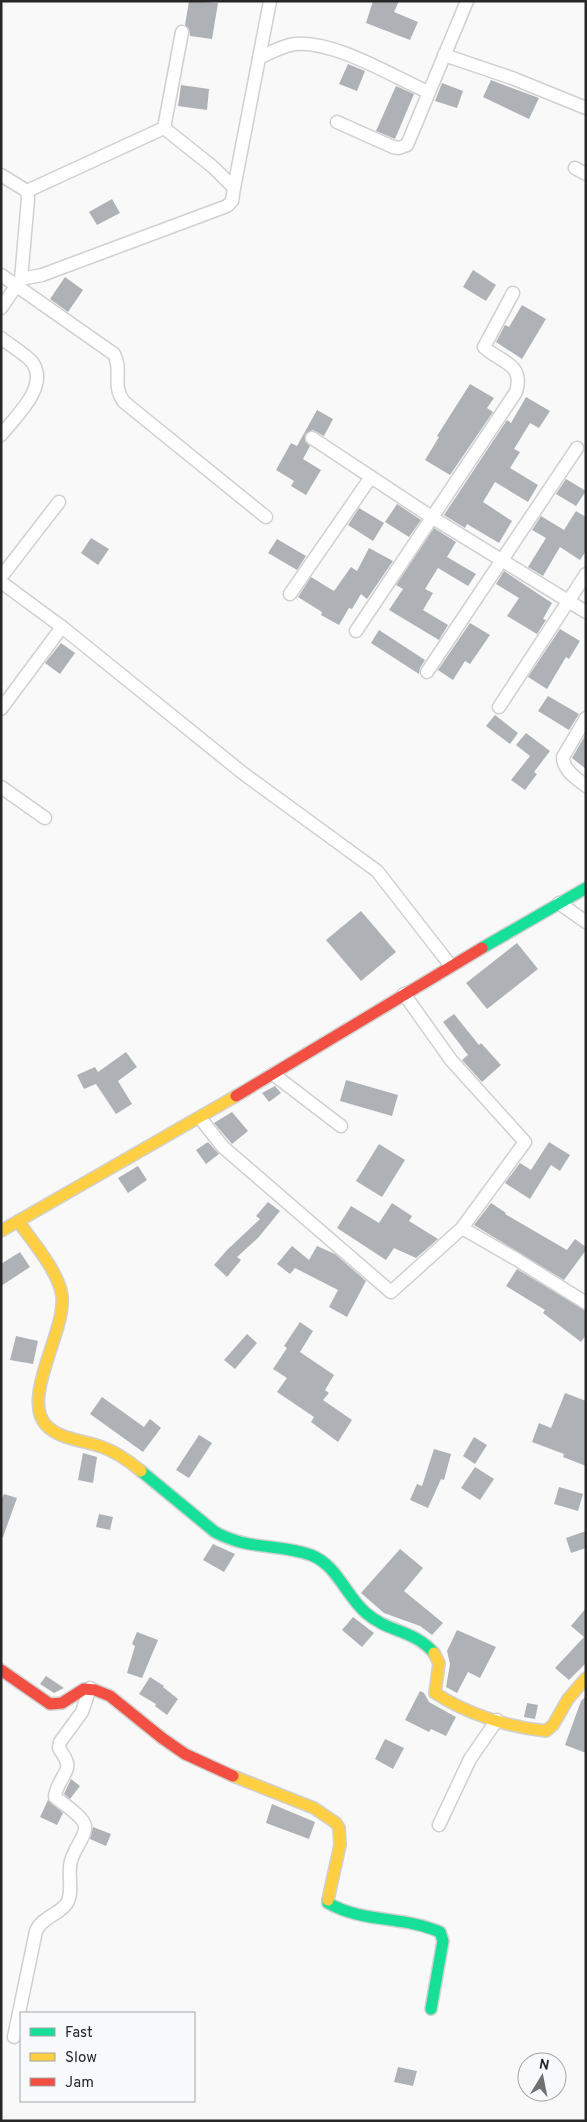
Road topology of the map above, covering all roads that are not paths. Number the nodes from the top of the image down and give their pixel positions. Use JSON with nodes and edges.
{"nodes":[{"id":1,"x":270,"y":1,"type":"edge"},
{"id":2,"x":467,"y":1,"type":"edge"},
{"id":3,"x":182,"y":32,"type":"dead end"},
{"id":4,"x":444,"y":55,"type":"junction"},
{"id":5,"x":259,"y":58,"type":"junction"},
{"id":6,"x":428,"y":92,"type":"junction"},
{"id":7,"x":586,"y":108,"type":"edge"},
{"id":8,"x":337,"y":122,"type":"dead end"},
{"id":9,"x":164,"y":128,"type":"junction"},
{"id":10,"x":1,"y":175,"type":"edge"},
{"id":11,"x":234,"y":188,"type":"junction"},
{"id":12,"x":27,"y":190,"type":"junction"},
{"id":13,"x":1,"y":275,"type":"edge"},
{"id":14,"x":18,"y":283,"type":"junction"},
{"id":15,"x":514,"y":292,"type":"dead end"},
{"id":16,"x":1,"y":308,"type":"edge"},
{"id":17,"x":1,"y":338,"type":"edge"},
{"id":18,"x":1,"y":435,"type":"edge"},
{"id":19,"x":312,"y":438,"type":"dead end"},
{"id":20,"x":577,"y":448,"type":"dead end"},
{"id":21,"x":371,"y":477,"type":"junction"},
{"id":22,"x":59,"y":502,"type":"dead end"},
{"id":23,"x":266,"y":518,"type":"dead end"},
{"id":24,"x":433,"y":518,"type":"junction"},
{"id":25,"x":501,"y":559,"type":"junction"},
{"id":26,"x":586,"y":574,"type":"edge"},
{"id":27,"x":1,"y":577,"type":"edge"},
{"id":28,"x":1,"y":582,"type":"edge"},
{"id":29,"x":290,"y":594,"type":"dead end"},
{"id":30,"x":568,"y":601,"type":"junction"},
{"id":31,"x":586,"y":612,"type":"edge"},
{"id":32,"x":62,"y":627,"type":"junction"},
{"id":33,"x":356,"y":631,"type":"dead end"},
{"id":34,"x":427,"y":672,"type":"dead end"},
{"id":35,"x":499,"y":707,"type":"dead end"},
{"id":36,"x":1,"y":709,"type":"edge"},
{"id":37,"x":586,"y":718,"type":"edge"},
{"id":38,"x":1,"y":786,"type":"edge"},
{"id":39,"x":586,"y":786,"type":"edge"},
{"id":40,"x":45,"y":818,"type":"dead end"},
{"id":41,"x":586,"y":888,"type":"edge"},
{"id":42,"x":559,"y":903,"type":"junction"},
{"id":43,"x":586,"y":922,"type":"edge"},
{"id":44,"x":451,"y":966,"type":"junction"},
{"id":45,"x":404,"y":994,"type":"junction"},
{"id":46,"x":273,"y":1074,"type":"junction"},
{"id":47,"x":200,"y":1118,"type":"junction"},
{"id":48,"x":341,"y":1126,"type":"dead end"},
{"id":49,"x":18,"y":1221,"type":"junction"},
{"id":50,"x":462,"y":1228,"type":"junction"},
{"id":51,"x":1,"y":1231,"type":"edge"},
{"id":52,"x":586,"y":1303,"type":"edge"},
{"id":53,"x":1,"y":1670,"type":"edge"},
{"id":54,"x":586,"y":1678,"type":"edge"},
{"id":55,"x":90,"y":1688,"type":"junction"},
{"id":56,"x":497,"y":1720,"type":"junction"},
{"id":57,"x":439,"y":1825,"type":"dead end"},
{"id":58,"x":430,"y":2009,"type":"dead end"},
{"id":59,"x":14,"y":2037,"type":"dead end"}],
"edges":[{"from":1,"to":5,"type":"street"},
{"from":2,"to":4,"type":"street"},
{"from":3,"to":9,"type":"street"},
{"from":4,"to":6,"type":"street"},
{"from":4,"to":7,"type":"street"},
{"from":5,"to":6,"type":"street"},
{"from":5,"to":11,"type":"street"},
{"from":6,"to":8,"type":"street"},
{"from":9,"to":11,"type":"street"},
{"from":9,"to":12,"type":"street"},
{"from":10,"to":12,"type":"street"},
{"from":11,"to":14,"type":"street"},
{"from":12,"to":14,"type":"street"},
{"from":13,"to":14,"type":"street"},
{"from":14,"to":16,"type":"street"},
{"from":14,"to":23,"type":"street"},
{"from":15,"to":24,"type":"street"},
{"from":17,"to":18,"type":"street"},
{"from":19,"to":21,"type":"street"},
{"from":20,"to":25,"type":"street"},
{"from":21,"to":24,"type":"street"},
{"from":21,"to":29,"type":"street"},
{"from":22,"to":27,"type":"street"},
{"from":24,"to":25,"type":"street"},
{"from":24,"to":33,"type":"street"},
{"from":25,"to":30,"type":"street"},
{"from":25,"to":34,"type":"street"},
{"from":26,"to":30,"type":"street"},
{"from":28,"to":32,"type":"street"},
{"from":30,"to":31,"type":"street"},
{"from":30,"to":35,"type":"street"},
{"from":32,"to":36,"type":"street"},
{"from":32,"to":44,"type":"street"},
{"from":37,"to":39,"type":"street"},
{"from":38,"to":40,"type":"street"},
{"from":41,"to":42,"type":"street"},
{"from":42,"to":43,"type":"street"},
{"from":42,"to":44,"type":"street"},
{"from":44,"to":45,"type":"street"},
{"from":45,"to":46,"type":"street"},
{"from":45,"to":50,"type":"street"},
{"from":46,"to":47,"type":"street"},
{"from":46,"to":48,"type":"street"},
{"from":47,"to":49,"type":"street"},
{"from":47,"to":50,"type":"street"},
{"from":49,"to":51,"type":"street"},
{"from":49,"to":56,"type":"street"},
{"from":50,"to":52,"type":"street"},
{"from":53,"to":55,"type":"street"},
{"from":54,"to":56,"type":"street"},
{"from":55,"to":58,"type":"street"},
{"from":55,"to":59,"type":"street"},
{"from":56,"to":57,"type":"street"}]}
